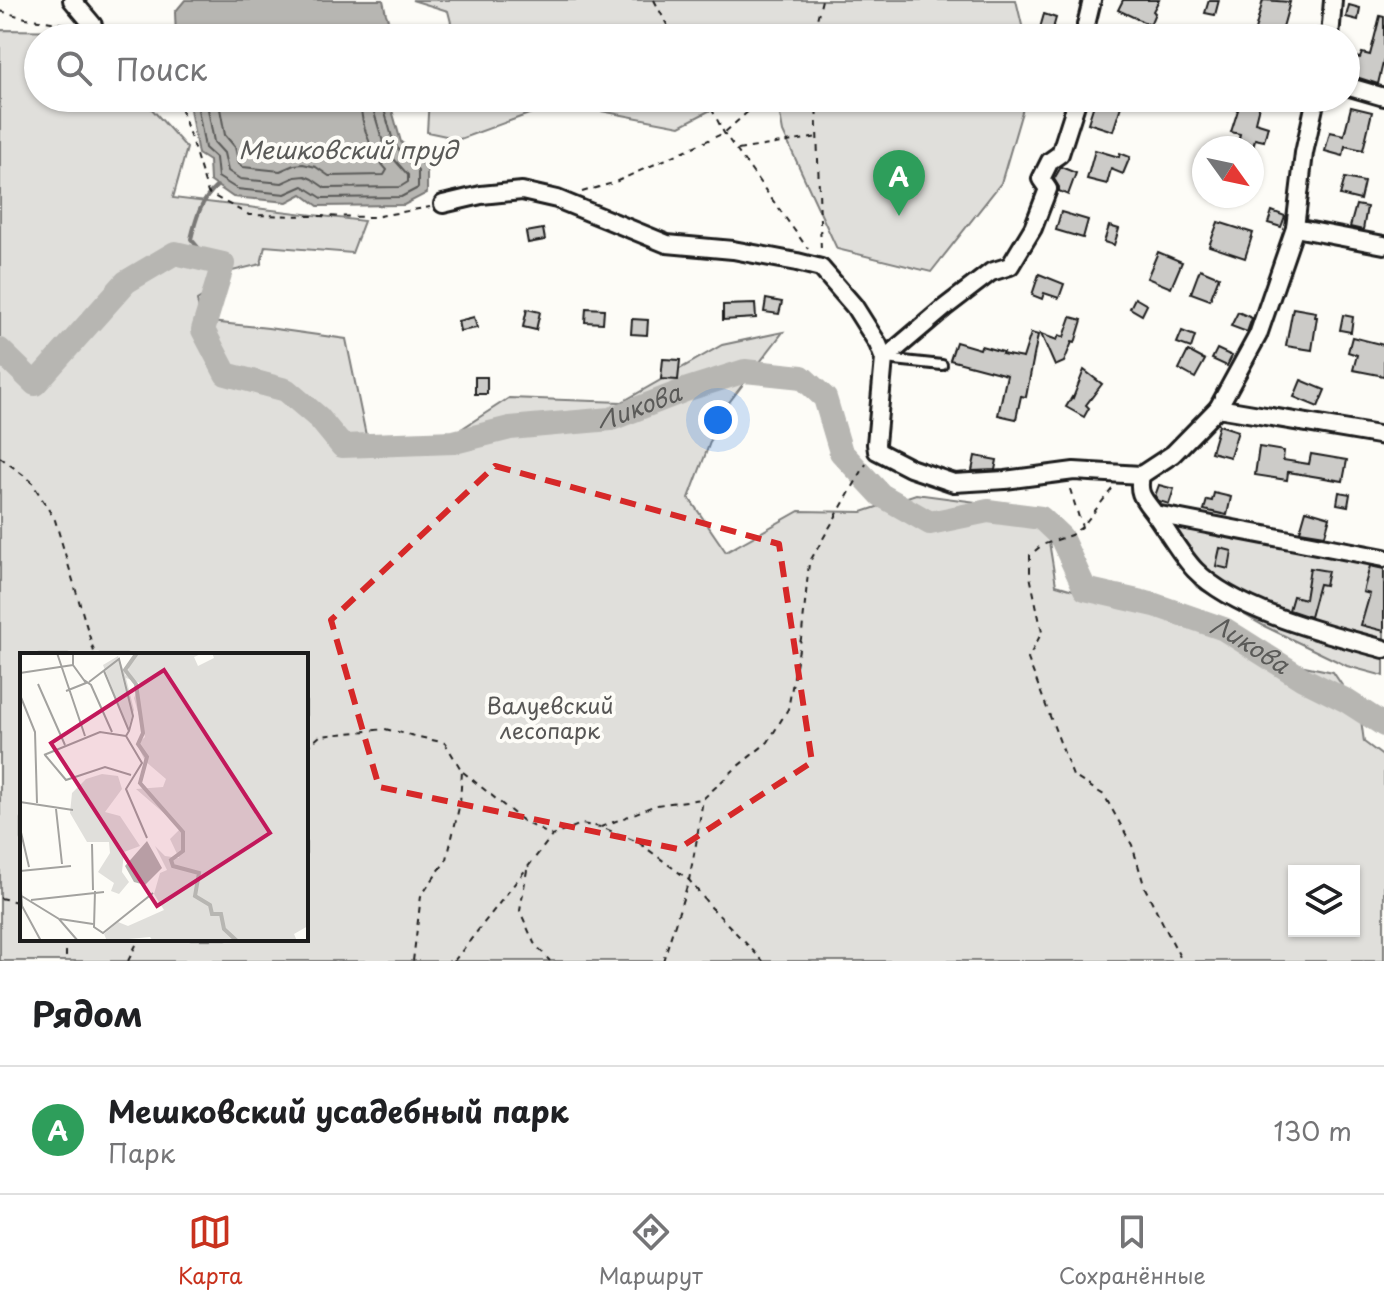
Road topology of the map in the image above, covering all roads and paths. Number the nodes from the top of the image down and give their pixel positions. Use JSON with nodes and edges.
{"nodes":[{"id":1,"x":72,"y":0,"type":"edge"},
{"id":2,"x":654,"y":0,"type":"edge"},
{"id":3,"x":822,"y":0,"type":"edge"},
{"id":4,"x":1092,"y":0,"type":"edge"},
{"id":5,"x":1333,"y":0,"type":"edge"},
{"id":6,"x":0,"y":11,"type":"edge"},
{"id":7,"x":816,"y":23,"type":"edge"},
{"id":8,"x":65,"y":24,"type":"edge"},
{"id":9,"x":92,"y":24,"type":"edge"},
{"id":10,"x":667,"y":24,"type":"edge"},
{"id":11,"x":1086,"y":24,"type":"edge"},
{"id":12,"x":1331,"y":24,"type":"edge"},
{"id":13,"x":1360,"y":90,"type":"edge"},
{"id":14,"x":1384,"y":97,"type":"edge"},
{"id":15,"x":182,"y":112,"type":"edge"},
{"id":16,"x":713,"y":112,"type":"edge"},
{"id":17,"x":747,"y":112,"type":"edge"},
{"id":18,"x":817,"y":112,"type":"edge"},
{"id":19,"x":1074,"y":112,"type":"edge"},
{"id":20,"x":1313,"y":112,"type":"edge"},
{"id":21,"x":724,"y":133,"type":"junction"},
{"id":22,"x":818,"y":137,"type":"junction"},
{"id":23,"x":737,"y":150,"type":"junction"},
{"id":24,"x":557,"y":199,"type":"junction"},
{"id":25,"x":443,"y":204,"type":"joint"},
{"id":26,"x":1295,"y":228,"type":"junction"},
{"id":27,"x":1384,"y":245,"type":"edge"},
{"id":28,"x":821,"y":268,"type":"junction"},
{"id":29,"x":884,"y":359,"type":"junction"},
{"id":30,"x":942,"y":365,"type":"dead end"},
{"id":31,"x":1218,"y":408,"type":"junction"},
{"id":32,"x":1384,"y":436,"type":"edge"},
{"id":33,"x":0,"y":457,"type":"edge"},
{"id":34,"x":870,"y":457,"type":"dead end"},
{"id":35,"x":1065,"y":472,"type":"junction"},
{"id":36,"x":1123,"y":475,"type":"junction"},
{"id":37,"x":1141,"y":475,"type":"junction"},
{"id":38,"x":1155,"y":514,"type":"junction"},
{"id":39,"x":1082,"y":527,"type":"junction"},
{"id":40,"x":1384,"y":558,"type":"edge"},
{"id":41,"x":1384,"y":649,"type":"edge"},
{"id":42,"x":94,"y":653,"type":"edge"},
{"id":43,"x":308,"y":746,"type":"edge"},
{"id":44,"x":462,"y":771,"type":"junction"},
{"id":45,"x":703,"y":799,"type":"junction"},
{"id":46,"x":601,"y":827,"type":"junction"},
{"id":47,"x":552,"y":836,"type":"junction"},
{"id":48,"x":527,"y":868,"type":"junction"},
{"id":49,"x":689,"y":880,"type":"junction"},
{"id":50,"x":0,"y":898,"type":"edge"},
{"id":51,"x":20,"y":903,"type":"edge"},
{"id":52,"x":138,"y":941,"type":"edge"},
{"id":53,"x":128,"y":961,"type":"edge"},
{"id":54,"x":413,"y":961,"type":"edge"},
{"id":55,"x":454,"y":961,"type":"edge"},
{"id":56,"x":550,"y":961,"type":"edge"},
{"id":57,"x":663,"y":961,"type":"edge"},
{"id":58,"x":763,"y":961,"type":"edge"},
{"id":59,"x":1182,"y":961,"type":"edge"}],
"edges":[{"from":1,"to":9,"type":"street"},
{"from":2,"to":10,"type":"path"},
{"from":3,"to":7,"type":"path"},
{"from":4,"to":11,"type":"street"},
{"from":5,"to":12,"type":"street"},
{"from":6,"to":8,"type":"path"},
{"from":13,"to":14,"type":"street"},
{"from":15,"to":25,"type":"path"},
{"from":16,"to":21,"type":"path"},
{"from":17,"to":21,"type":"path"},
{"from":18,"to":22,"type":"path"},
{"from":19,"to":29,"type":"street"},
{"from":20,"to":26,"type":"street"},
{"from":21,"to":23,"type":"path"},
{"from":21,"to":24,"type":"path"},
{"from":22,"to":23,"type":"path"},
{"from":22,"to":28,"type":"path"},
{"from":23,"to":28,"type":"path"},
{"from":24,"to":25,"type":"street"},
{"from":24,"to":28,"type":"street"},
{"from":26,"to":27,"type":"street"},
{"from":26,"to":31,"type":"street"},
{"from":28,"to":29,"type":"street"},
{"from":29,"to":30,"type":"lane"},
{"from":29,"to":35,"type":"street"},
{"from":31,"to":32,"type":"street"},
{"from":31,"to":37,"type":"street"},
{"from":33,"to":42,"type":"path"},
{"from":34,"to":45,"type":"path"},
{"from":35,"to":36,"type":"street"},
{"from":35,"to":39,"type":"path"},
{"from":36,"to":37,"type":"street"},
{"from":36,"to":39,"type":"path"},
{"from":37,"to":38,"type":"street"},
{"from":38,"to":40,"type":"street"},
{"from":38,"to":41,"type":"street"},
{"from":39,"to":59,"type":"path"},
{"from":43,"to":44,"type":"path"},
{"from":44,"to":47,"type":"path"},
{"from":44,"to":54,"type":"path"},
{"from":45,"to":46,"type":"path"},
{"from":45,"to":49,"type":"path"},
{"from":46,"to":47,"type":"path"},
{"from":46,"to":49,"type":"path"},
{"from":47,"to":48,"type":"path"},
{"from":48,"to":55,"type":"path"},
{"from":48,"to":56,"type":"path"},
{"from":49,"to":57,"type":"path"},
{"from":49,"to":58,"type":"path"},
{"from":50,"to":51,"type":"path"},
{"from":52,"to":53,"type":"path"}]}
